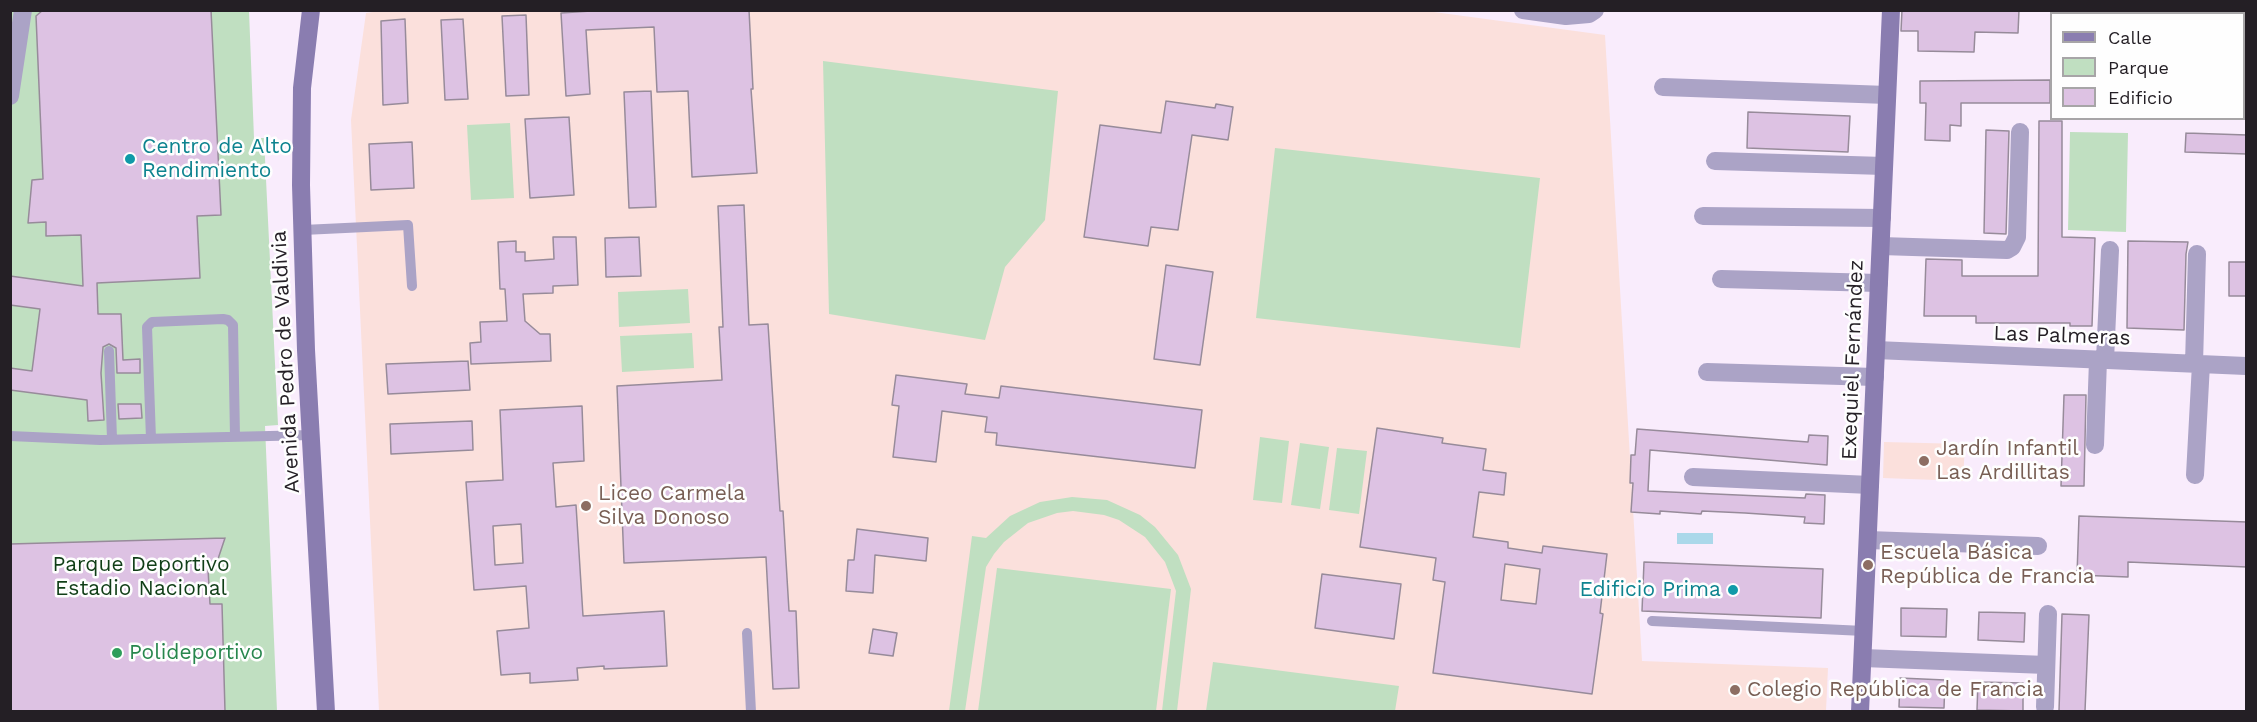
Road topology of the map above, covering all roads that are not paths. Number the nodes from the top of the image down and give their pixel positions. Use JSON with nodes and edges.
{"nodes":[{"id":1,"x":23,"y":10,"type":"edge"},
{"id":2,"x":311,"y":10,"type":"edge"},
{"id":3,"x":1523,"y":10,"type":"edge"},
{"id":4,"x":1595,"y":10,"type":"edge"},
{"id":5,"x":1891,"y":10,"type":"edge"},
{"id":6,"x":1663,"y":87,"type":"dead end"},
{"id":7,"x":1887,"y":95,"type":"junction"},
{"id":8,"x":10,"y":96,"type":"edge"},
{"id":9,"x":2020,"y":132,"type":"dead end"},
{"id":10,"x":1715,"y":161,"type":"dead end"},
{"id":11,"x":1884,"y":166,"type":"junction"},
{"id":12,"x":1703,"y":216,"type":"dead end"},
{"id":13,"x":1882,"y":218,"type":"junction"},
{"id":14,"x":303,"y":230,"type":"junction"},
{"id":15,"x":1881,"y":246,"type":"junction"},
{"id":16,"x":2110,"y":250,"type":"dead end"},
{"id":17,"x":2197,"y":254,"type":"dead end"},
{"id":18,"x":1721,"y":279,"type":"dead end"},
{"id":19,"x":1879,"y":283,"type":"junction"},
{"id":20,"x":412,"y":286,"type":"dead end"},
{"id":21,"x":1876,"y":350,"type":"junction"},
{"id":22,"x":109,"y":351,"type":"dead end"},
{"id":23,"x":2102,"y":360,"type":"junction"},
{"id":24,"x":2197,"y":364,"type":"junction"},
{"id":25,"x":2247,"y":366,"type":"edge"},
{"id":26,"x":1707,"y":372,"type":"dead end"},
{"id":27,"x":1875,"y":377,"type":"junction"},
{"id":28,"x":312,"y":435,"type":"junction"},
{"id":29,"x":10,"y":436,"type":"edge"},
{"id":30,"x":235,"y":437,"type":"junction"},
{"id":31,"x":112,"y":439,"type":"junction"},
{"id":32,"x":152,"y":439,"type":"junction"},
{"id":33,"x":2095,"y":446,"type":"dead end"},
{"id":34,"x":2195,"y":475,"type":"dead end"},
{"id":35,"x":1693,"y":477,"type":"dead end"},
{"id":36,"x":1870,"y":484,"type":"junction"},
{"id":37,"x":1868,"y":540,"type":"junction"},
{"id":38,"x":2038,"y":546,"type":"dead end"},
{"id":39,"x":2048,"y":614,"type":"dead end"},
{"id":40,"x":1652,"y":621,"type":"dead end"},
{"id":41,"x":1864,"y":631,"type":"junction"},
{"id":42,"x":747,"y":633,"type":"dead end"},
{"id":43,"x":1863,"y":658,"type":"junction"},
{"id":44,"x":2046,"y":665,"type":"junction"},
{"id":45,"x":2045,"y":707,"type":"dead end"},
{"id":46,"x":326,"y":711,"type":"edge"},
{"id":47,"x":751,"y":711,"type":"edge"},
{"id":48,"x":1860,"y":711,"type":"edge"}],
"edges":[{"from":1,"to":8,"type":"street"},
{"from":2,"to":14,"type":"street","name":"Avenida Pedro de Valdivia"},
{"from":3,"to":4,"type":"street"},
{"from":5,"to":7,"type":"street","name":"Exequiel Fernández"},
{"from":6,"to":7,"type":"street"},
{"from":7,"to":11,"type":"street","name":"Exequiel Fernández"},
{"from":9,"to":15,"type":"street"},
{"from":10,"to":11,"type":"street"},
{"from":11,"to":13,"type":"street","name":"Exequiel Fernández"},
{"from":12,"to":13,"type":"street"},
{"from":13,"to":15,"type":"street","name":"Exequiel Fernández"},
{"from":14,"to":20,"type":"lane"},
{"from":14,"to":28,"type":"street","name":"Avenida Pedro de Valdivia"},
{"from":15,"to":19,"type":"street","name":"Exequiel Fernández"},
{"from":16,"to":23,"type":"street"},
{"from":17,"to":24,"type":"street"},
{"from":18,"to":19,"type":"street"},
{"from":19,"to":21,"type":"street","name":"Exequiel Fernández"},
{"from":21,"to":23,"type":"street","name":"Las Palmeras"},
{"from":21,"to":27,"type":"street","name":"Exequiel Fernández"},
{"from":22,"to":31,"type":"lane"},
{"from":23,"to":24,"type":"street","name":"Las Palmeras"},
{"from":23,"to":33,"type":"street"},
{"from":24,"to":25,"type":"street","name":"Las Palmeras"},
{"from":24,"to":34,"type":"street"},
{"from":26,"to":27,"type":"street"},
{"from":27,"to":36,"type":"street","name":"Exequiel Fernández"},
{"from":28,"to":30,"type":"lane"},
{"from":28,"to":46,"type":"street","name":"Avenida Pedro de Valdivia"},
{"from":29,"to":31,"type":"lane"},
{"from":30,"to":32,"type":"lane"},
{"from":30,"to":32,"type":"lane"},
{"from":31,"to":32,"type":"lane"},
{"from":35,"to":36,"type":"street"},
{"from":36,"to":37,"type":"street","name":"Exequiel Fernández"},
{"from":37,"to":38,"type":"street"},
{"from":37,"to":41,"type":"street","name":"Exequiel Fernández"},
{"from":39,"to":44,"type":"street"},
{"from":40,"to":41,"type":"lane"},
{"from":41,"to":43,"type":"street","name":"Exequiel Fernández"},
{"from":42,"to":47,"type":"lane"},
{"from":43,"to":44,"type":"street"},
{"from":43,"to":48,"type":"street","name":"Exequiel Fernández"},
{"from":44,"to":45,"type":"street"}]}
